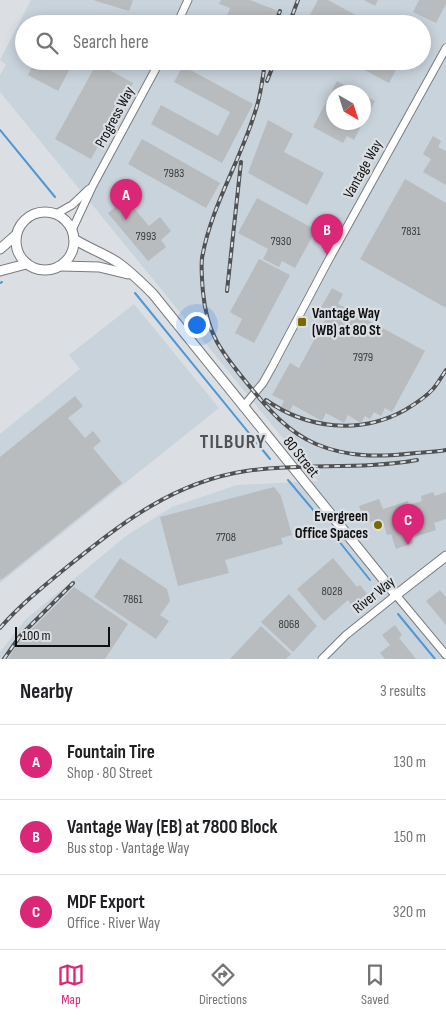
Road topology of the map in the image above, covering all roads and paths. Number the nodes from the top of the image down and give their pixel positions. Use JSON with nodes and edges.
{"nodes":[{"id":1,"x":188,"y":0,"type":"edge"},
{"id":2,"x":181,"y":15,"type":"edge"},
{"id":3,"x":446,"y":48,"type":"edge"},
{"id":4,"x":155,"y":70,"type":"edge"},
{"id":5,"x":93,"y":185,"type":"junction"},
{"id":6,"x":56,"y":214,"type":"junction"},
{"id":7,"x":73,"y":234,"type":"junction"},
{"id":8,"x":16,"y":235,"type":"junction"},
{"id":9,"x":0,"y":249,"type":"edge"},
{"id":10,"x":26,"y":264,"type":"junction"},
{"id":11,"x":61,"y":266,"type":"junction"},
{"id":12,"x":0,"y":271,"type":"edge"},
{"id":13,"x":135,"y":276,"type":"junction"},
{"id":14,"x":243,"y":407,"type":"junction"},
{"id":15,"x":446,"y":556,"type":"edge"},
{"id":16,"x":396,"y":595,"type":"junction"},
{"id":17,"x":446,"y":654,"type":"edge"},
{"id":18,"x":322,"y":659,"type":"edge"}],
"edges":[{"from":1,"to":2,"type":"street"},
{"from":3,"to":14,"type":"street","name":"Vantage Way"},
{"from":4,"to":5,"type":"street","name":"Progress Way"},
{"from":5,"to":6,"type":"street","name":"Progress Way"},
{"from":5,"to":7,"type":"street","name":"Progress Way"},
{"from":6,"to":7,"type":"street"},
{"from":6,"to":8,"type":"street"},
{"from":7,"to":11,"type":"street"},
{"from":7,"to":13,"type":"street","name":"80 Street"},
{"from":8,"to":9,"type":"street"},
{"from":8,"to":10,"type":"street"},
{"from":10,"to":11,"type":"street"},
{"from":10,"to":12,"type":"street"},
{"from":11,"to":13,"type":"street"},
{"from":13,"to":14,"type":"street","name":"80 Street"},
{"from":14,"to":16,"type":"street","name":"80 Street"},
{"from":15,"to":16,"type":"street","name":"River Way"},
{"from":16,"to":17,"type":"street","name":"80 Street"},
{"from":16,"to":18,"type":"street","name":"River Way"}]}
